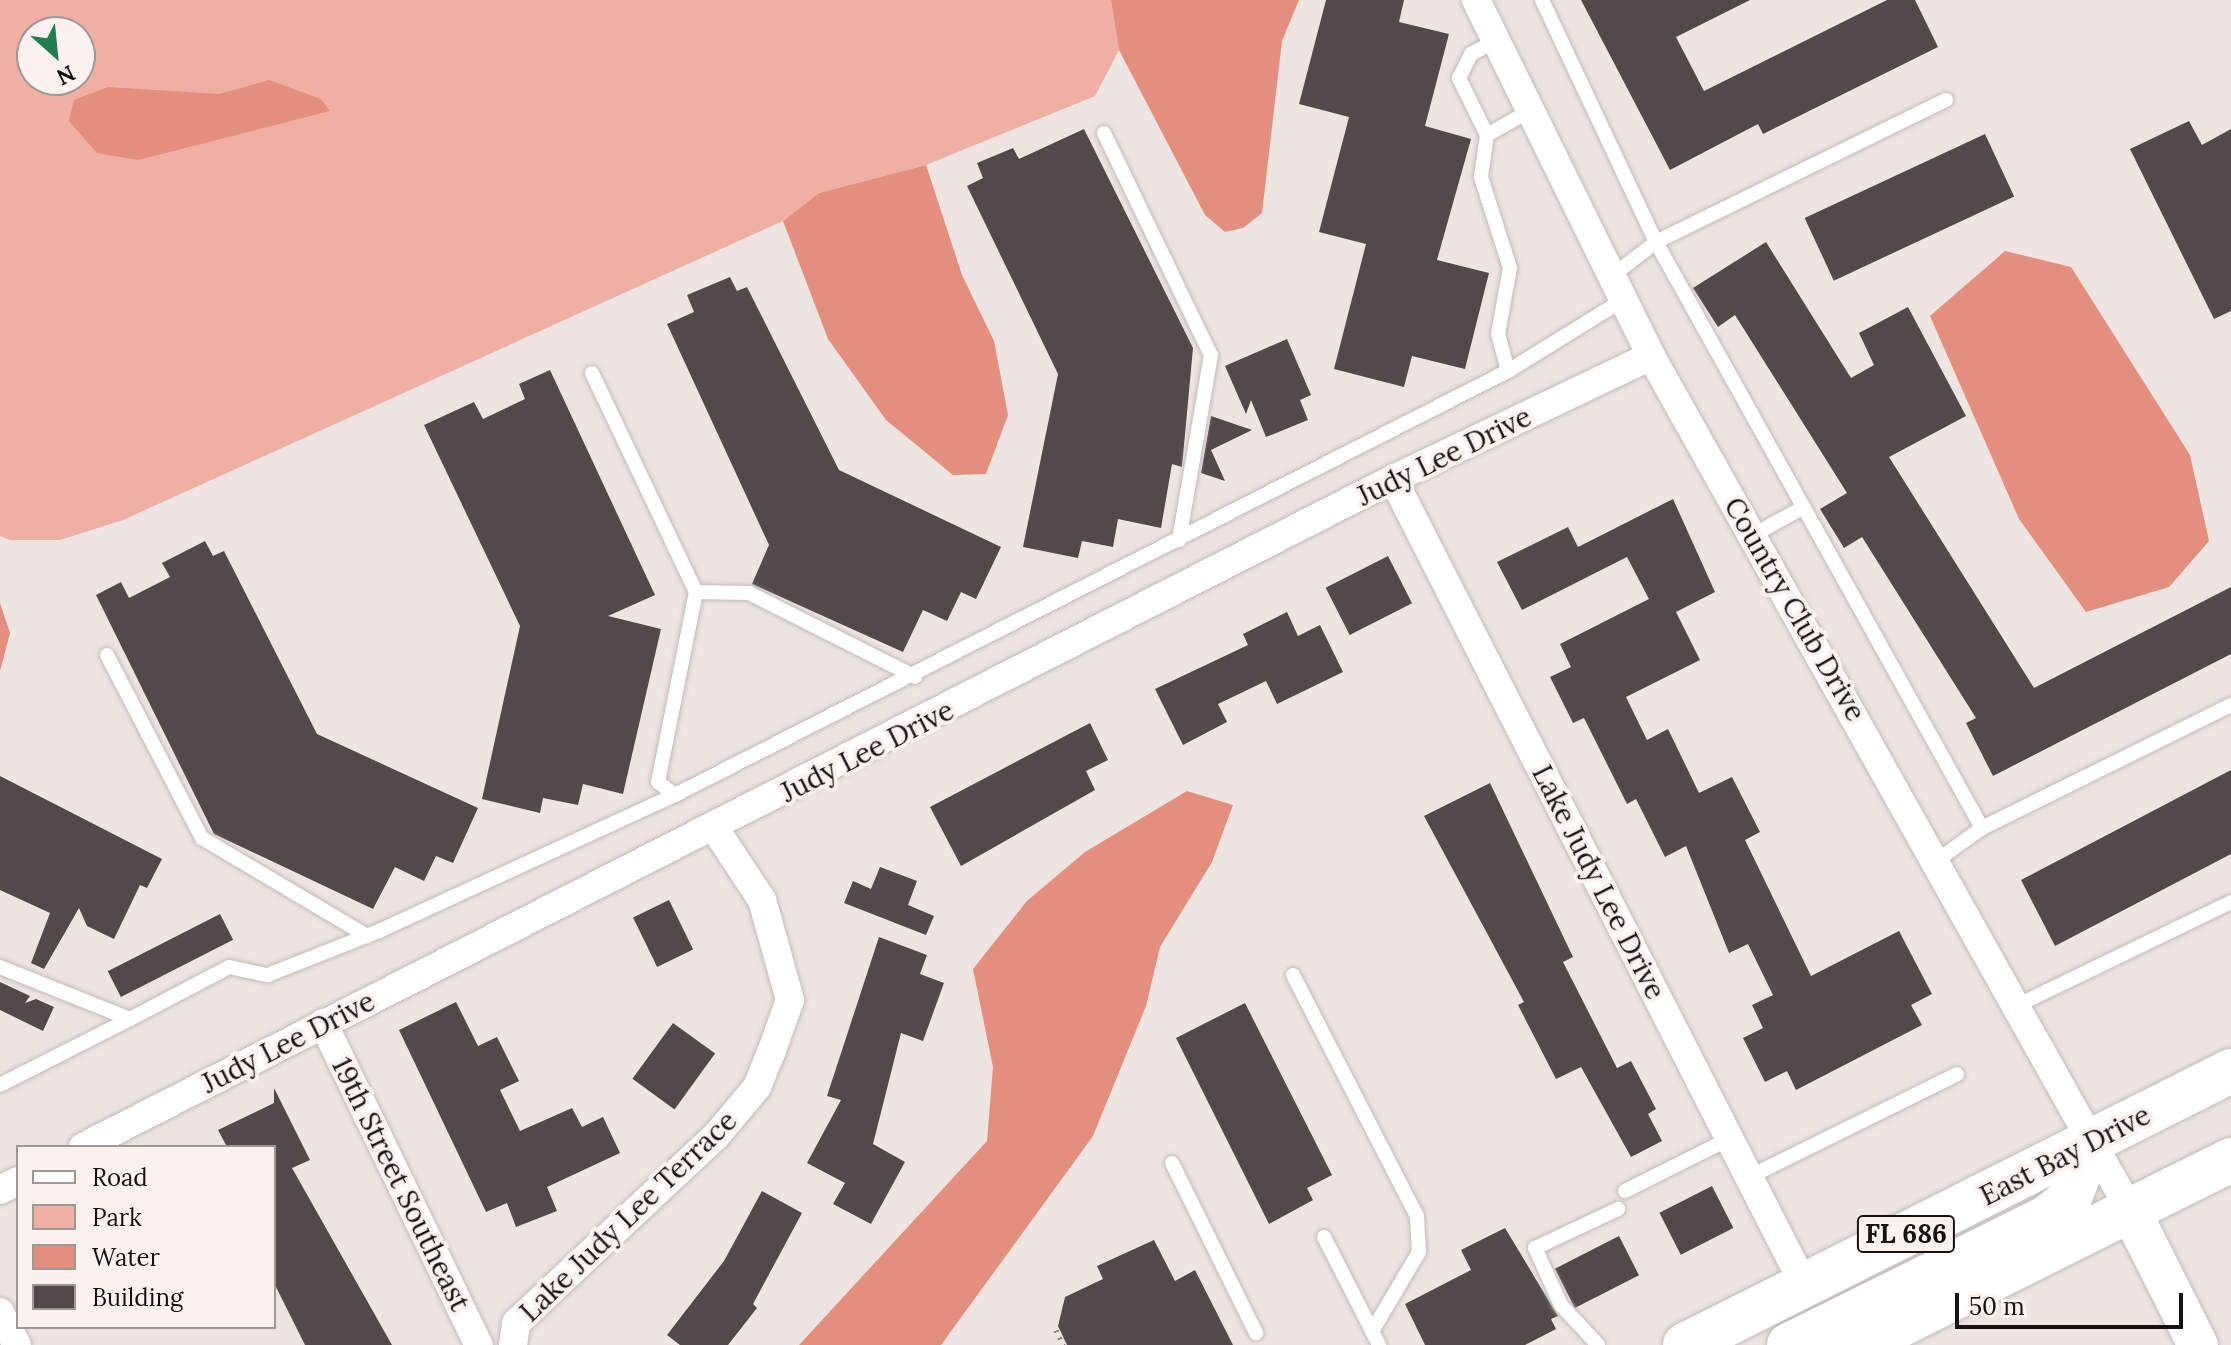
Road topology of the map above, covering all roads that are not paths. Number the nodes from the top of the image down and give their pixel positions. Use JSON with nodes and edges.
{"nodes":[{"id":1,"x":1476,"y":0,"type":"edge"},
{"id":2,"x":1542,"y":0,"type":"edge"},
{"id":3,"x":1497,"y":40,"type":"junction"},
{"id":4,"x":1946,"y":100,"type":"dead end"},
{"id":5,"x":1531,"y":110,"type":"junction"},
{"id":6,"x":1104,"y":133,"type":"dead end"},
{"id":7,"x":1487,"y":135,"type":"junction"},
{"id":8,"x":1656,"y":242,"type":"junction"},
{"id":9,"x":1617,"y":288,"type":"junction"},
{"id":10,"x":1651,"y":356,"type":"junction"},
{"id":11,"x":1508,"y":371,"type":"junction"},
{"id":12,"x":592,"y":373,"type":"dead end"},
{"id":13,"x":1393,"y":479,"type":"junction"},
{"id":14,"x":1804,"y":507,"type":"junction"},
{"id":15,"x":1753,"y":535,"type":"junction"},
{"id":16,"x":1179,"y":540,"type":"junction"},
{"id":17,"x":696,"y":592,"type":"junction"},
{"id":18,"x":107,"y":655,"type":"dead end"},
{"id":19,"x":915,"y":677,"type":"junction"},
{"id":20,"x":2231,"y":705,"type":"edge"},
{"id":21,"x":675,"y":795,"type":"junction"},
{"id":22,"x":1982,"y":828,"type":"junction"},
{"id":23,"x":715,"y":829,"type":"junction"},
{"id":24,"x":1939,"y":859,"type":"junction"},
{"id":25,"x":2231,"y":902,"type":"edge"},
{"id":26,"x":367,"y":936,"type":"junction"},
{"id":27,"x":0,"y":967,"type":"edge"},
{"id":28,"x":1293,"y":975,"type":"dead end"},
{"id":29,"x":2016,"y":1006,"type":"junction"},
{"id":30,"x":130,"y":1019,"type":"junction"},
{"id":31,"x":323,"y":1023,"type":"junction"},
{"id":32,"x":2231,"y":1071,"type":"edge"},
{"id":33,"x":1957,"y":1074,"type":"dead end"},
{"id":34,"x":0,"y":1085,"type":"edge"},
{"id":35,"x":1729,"y":1139,"type":"junction"},
{"id":36,"x":2092,"y":1141,"type":"junction"},
{"id":37,"x":87,"y":1145,"type":"edge"},
{"id":38,"x":2231,"y":1160,"type":"edge"},
{"id":39,"x":1172,"y":1163,"type":"dead end"},
{"id":40,"x":1749,"y":1177,"type":"junction"},
{"id":41,"x":1625,"y":1191,"type":"dead end"},
{"id":42,"x":1618,"y":1209,"type":"dead end"},
{"id":43,"x":2130,"y":1210,"type":"junction"},
{"id":44,"x":1324,"y":1237,"type":"dead end"},
{"id":45,"x":1804,"y":1285,"type":"junction"},
{"id":46,"x":0,"y":1312,"type":"edge"},
{"id":47,"x":1256,"y":1333,"type":"dead end"},
{"id":48,"x":1376,"y":1338,"type":"edge"},
{"id":49,"x":1705,"y":1339,"type":"edge"},
{"id":50,"x":17,"y":1345,"type":"edge"},
{"id":51,"x":479,"y":1345,"type":"edge"},
{"id":52,"x":513,"y":1345,"type":"edge"},
{"id":53,"x":1598,"y":1345,"type":"edge"},
{"id":54,"x":1789,"y":1345,"type":"edge"},
{"id":55,"x":1860,"y":1345,"type":"edge"},
{"id":56,"x":2198,"y":1345,"type":"edge"}],
"edges":[{"from":1,"to":3,"type":"street","name":"Country Club Drive"},
{"from":2,"to":8,"type":"lane"},
{"from":3,"to":5,"type":"street","name":"Country Club Drive"},
{"from":3,"to":7,"type":"lane"},
{"from":4,"to":8,"type":"lane"},
{"from":5,"to":7,"type":"lane"},
{"from":5,"to":9,"type":"street","name":"Country Club Drive"},
{"from":6,"to":16,"type":"lane"},
{"from":7,"to":11,"type":"lane"},
{"from":8,"to":9,"type":"lane"},
{"from":8,"to":14,"type":"lane"},
{"from":9,"to":10,"type":"street","name":"Country Club Drive"},
{"from":9,"to":11,"type":"lane"},
{"from":10,"to":13,"type":"street","name":"Judy Lee Drive"},
{"from":10,"to":15,"type":"street","name":"Country Club Drive"},
{"from":11,"to":16,"type":"lane"},
{"from":12,"to":17,"type":"lane"},
{"from":13,"to":23,"type":"street","name":"Judy Lee Drive"},
{"from":13,"to":35,"type":"street","name":"Lake Judy Lee Drive"},
{"from":14,"to":15,"type":"lane"},
{"from":14,"to":22,"type":"lane"},
{"from":15,"to":24,"type":"street","name":"Country Club Drive"},
{"from":16,"to":19,"type":"lane"},
{"from":17,"to":19,"type":"lane"},
{"from":17,"to":21,"type":"lane"},
{"from":18,"to":26,"type":"lane"},
{"from":19,"to":21,"type":"lane"},
{"from":20,"to":22,"type":"lane"},
{"from":21,"to":26,"type":"lane"},
{"from":22,"to":24,"type":"lane"},
{"from":23,"to":31,"type":"street","name":"Judy Lee Drive"},
{"from":23,"to":52,"type":"street","name":"Lake Judy Lee Terrace"},
{"from":24,"to":29,"type":"street","name":"Country Club Drive"},
{"from":25,"to":29,"type":"lane"},
{"from":26,"to":30,"type":"lane"},
{"from":27,"to":30,"type":"lane"},
{"from":28,"to":48,"type":"lane"},
{"from":29,"to":36,"type":"street","name":"Country Club Drive"},
{"from":30,"to":34,"type":"lane"},
{"from":31,"to":37,"type":"street","name":"Judy Lee Drive"},
{"from":31,"to":51,"type":"street","name":"19th Street Southeast"},
{"from":32,"to":36,"type":"main road","name":"East Bay Drive","number":"FL 686"},
{"from":33,"to":40,"type":"lane"},
{"from":35,"to":40,"type":"street","name":"Lake Judy Lee Drive"},
{"from":35,"to":41,"type":"lane"},
{"from":36,"to":43,"type":"street","name":"Country Club Drive"},
{"from":36,"to":45,"type":"main road","name":"East Bay Drive","number":"FL 686"},
{"from":36,"to":54,"type":"main road"},
{"from":38,"to":43,"type":"main road","number":"FL 686"},
{"from":39,"to":47,"type":"lane"},
{"from":40,"to":45,"type":"street","name":"Lake Judy Lee Drive"},
{"from":42,"to":53,"type":"lane"},
{"from":43,"to":55,"type":"main road","number":"FL 686"},
{"from":43,"to":56,"type":"street"},
{"from":44,"to":48,"type":"lane"},
{"from":45,"to":49,"type":"main road","name":"East Bay Drive","number":"FL 686"},
{"from":46,"to":50,"type":"street"}]}
